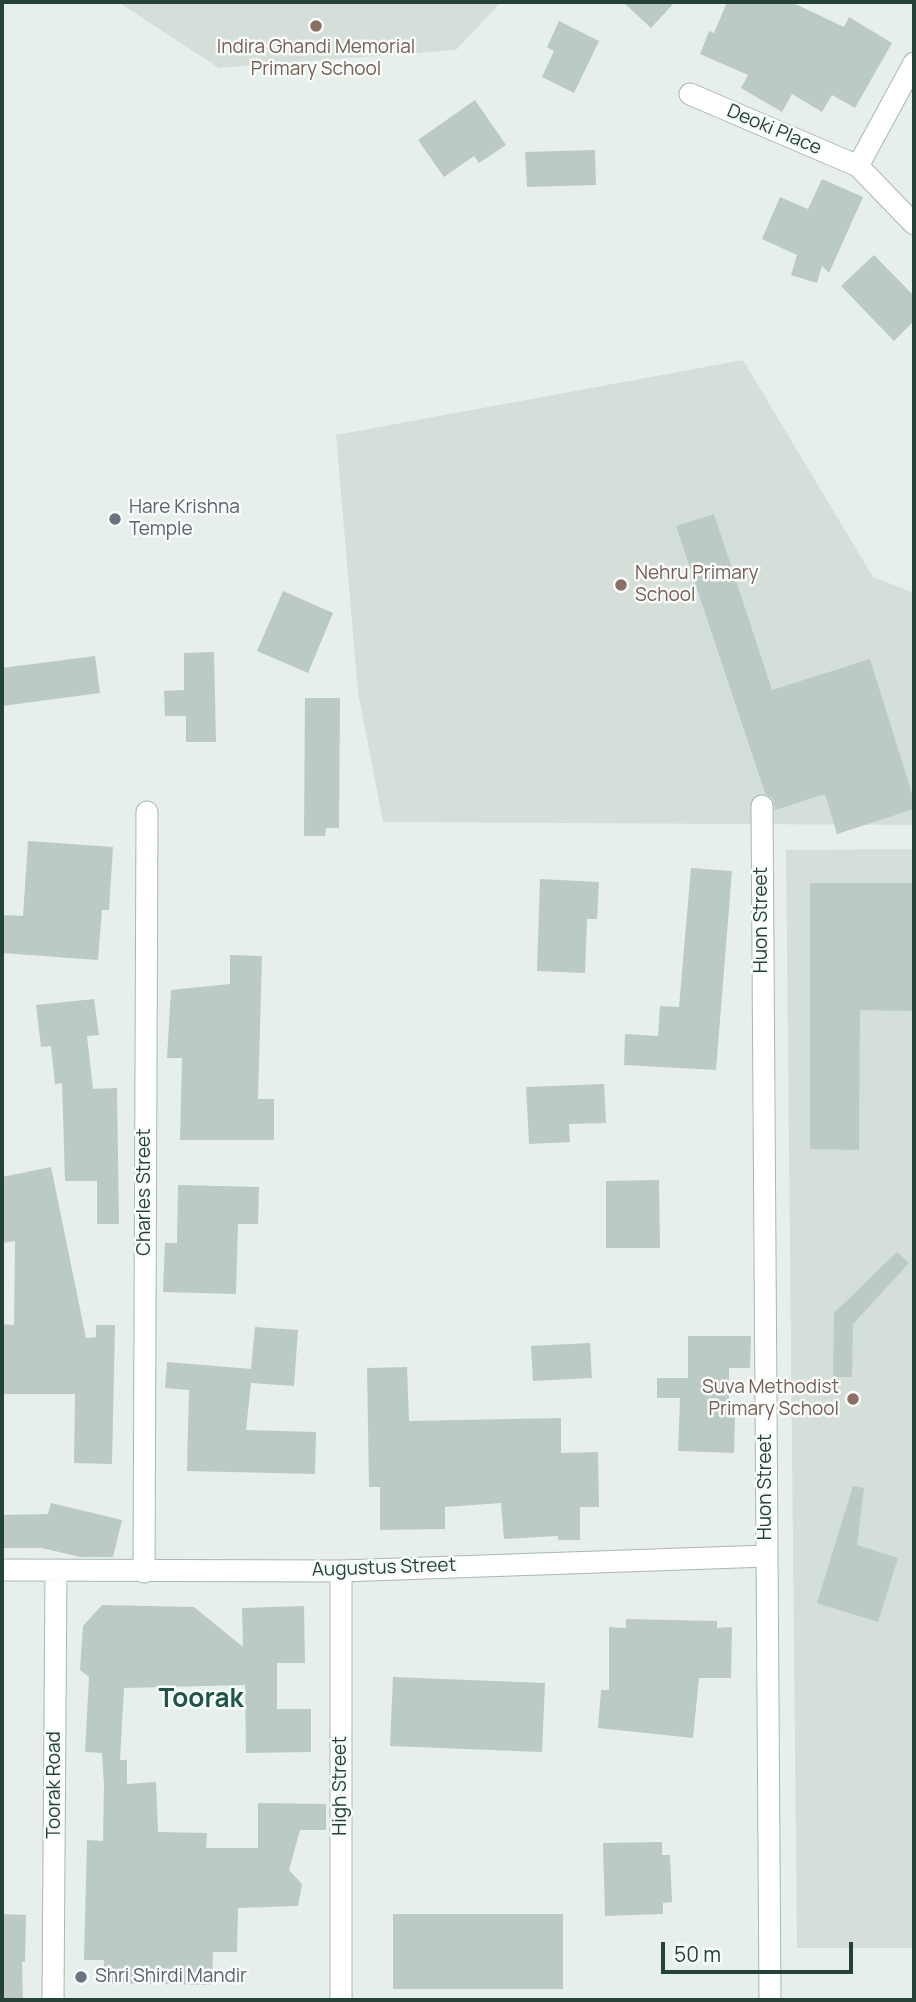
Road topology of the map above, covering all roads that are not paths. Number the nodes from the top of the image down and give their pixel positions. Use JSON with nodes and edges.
{"nodes":[{"id":1,"x":914,"y":63,"type":"edge"},
{"id":2,"x":690,"y":94,"type":"dead end"},
{"id":3,"x":858,"y":166,"type":"junction"},
{"id":4,"x":914,"y":224,"type":"edge"},
{"id":5,"x":762,"y":806,"type":"dead end"},
{"id":6,"x":147,"y":812,"type":"dead end"},
{"id":7,"x":767,"y":1556,"type":"junction"},
{"id":8,"x":2,"y":1570,"type":"edge"},
{"id":9,"x":57,"y":1570,"type":"junction"},
{"id":10,"x":341,"y":1571,"type":"junction"},
{"id":11,"x":144,"y":1572,"type":"junction"},
{"id":12,"x":53,"y":2000,"type":"edge"},
{"id":13,"x":341,"y":2000,"type":"edge"},
{"id":14,"x":770,"y":2000,"type":"edge"}],
"edges":[{"from":1,"to":3,"type":"street"},
{"from":2,"to":3,"type":"street","name":"Deoki Place"},
{"from":3,"to":4,"type":"street"},
{"from":5,"to":7,"type":"street","name":"Huon Street"},
{"from":6,"to":11,"type":"street","name":"Charles Street"},
{"from":7,"to":10,"type":"street","name":"Augustus Street"},
{"from":7,"to":14,"type":"street","name":"Huon Street"},
{"from":8,"to":9,"type":"street","name":"Augustus Street"},
{"from":9,"to":11,"type":"street","name":"Augustus Street"},
{"from":9,"to":12,"type":"street","name":"Toorak Road"},
{"from":10,"to":11,"type":"street","name":"Augustus Street"},
{"from":10,"to":13,"type":"street","name":"High Street"}]}
